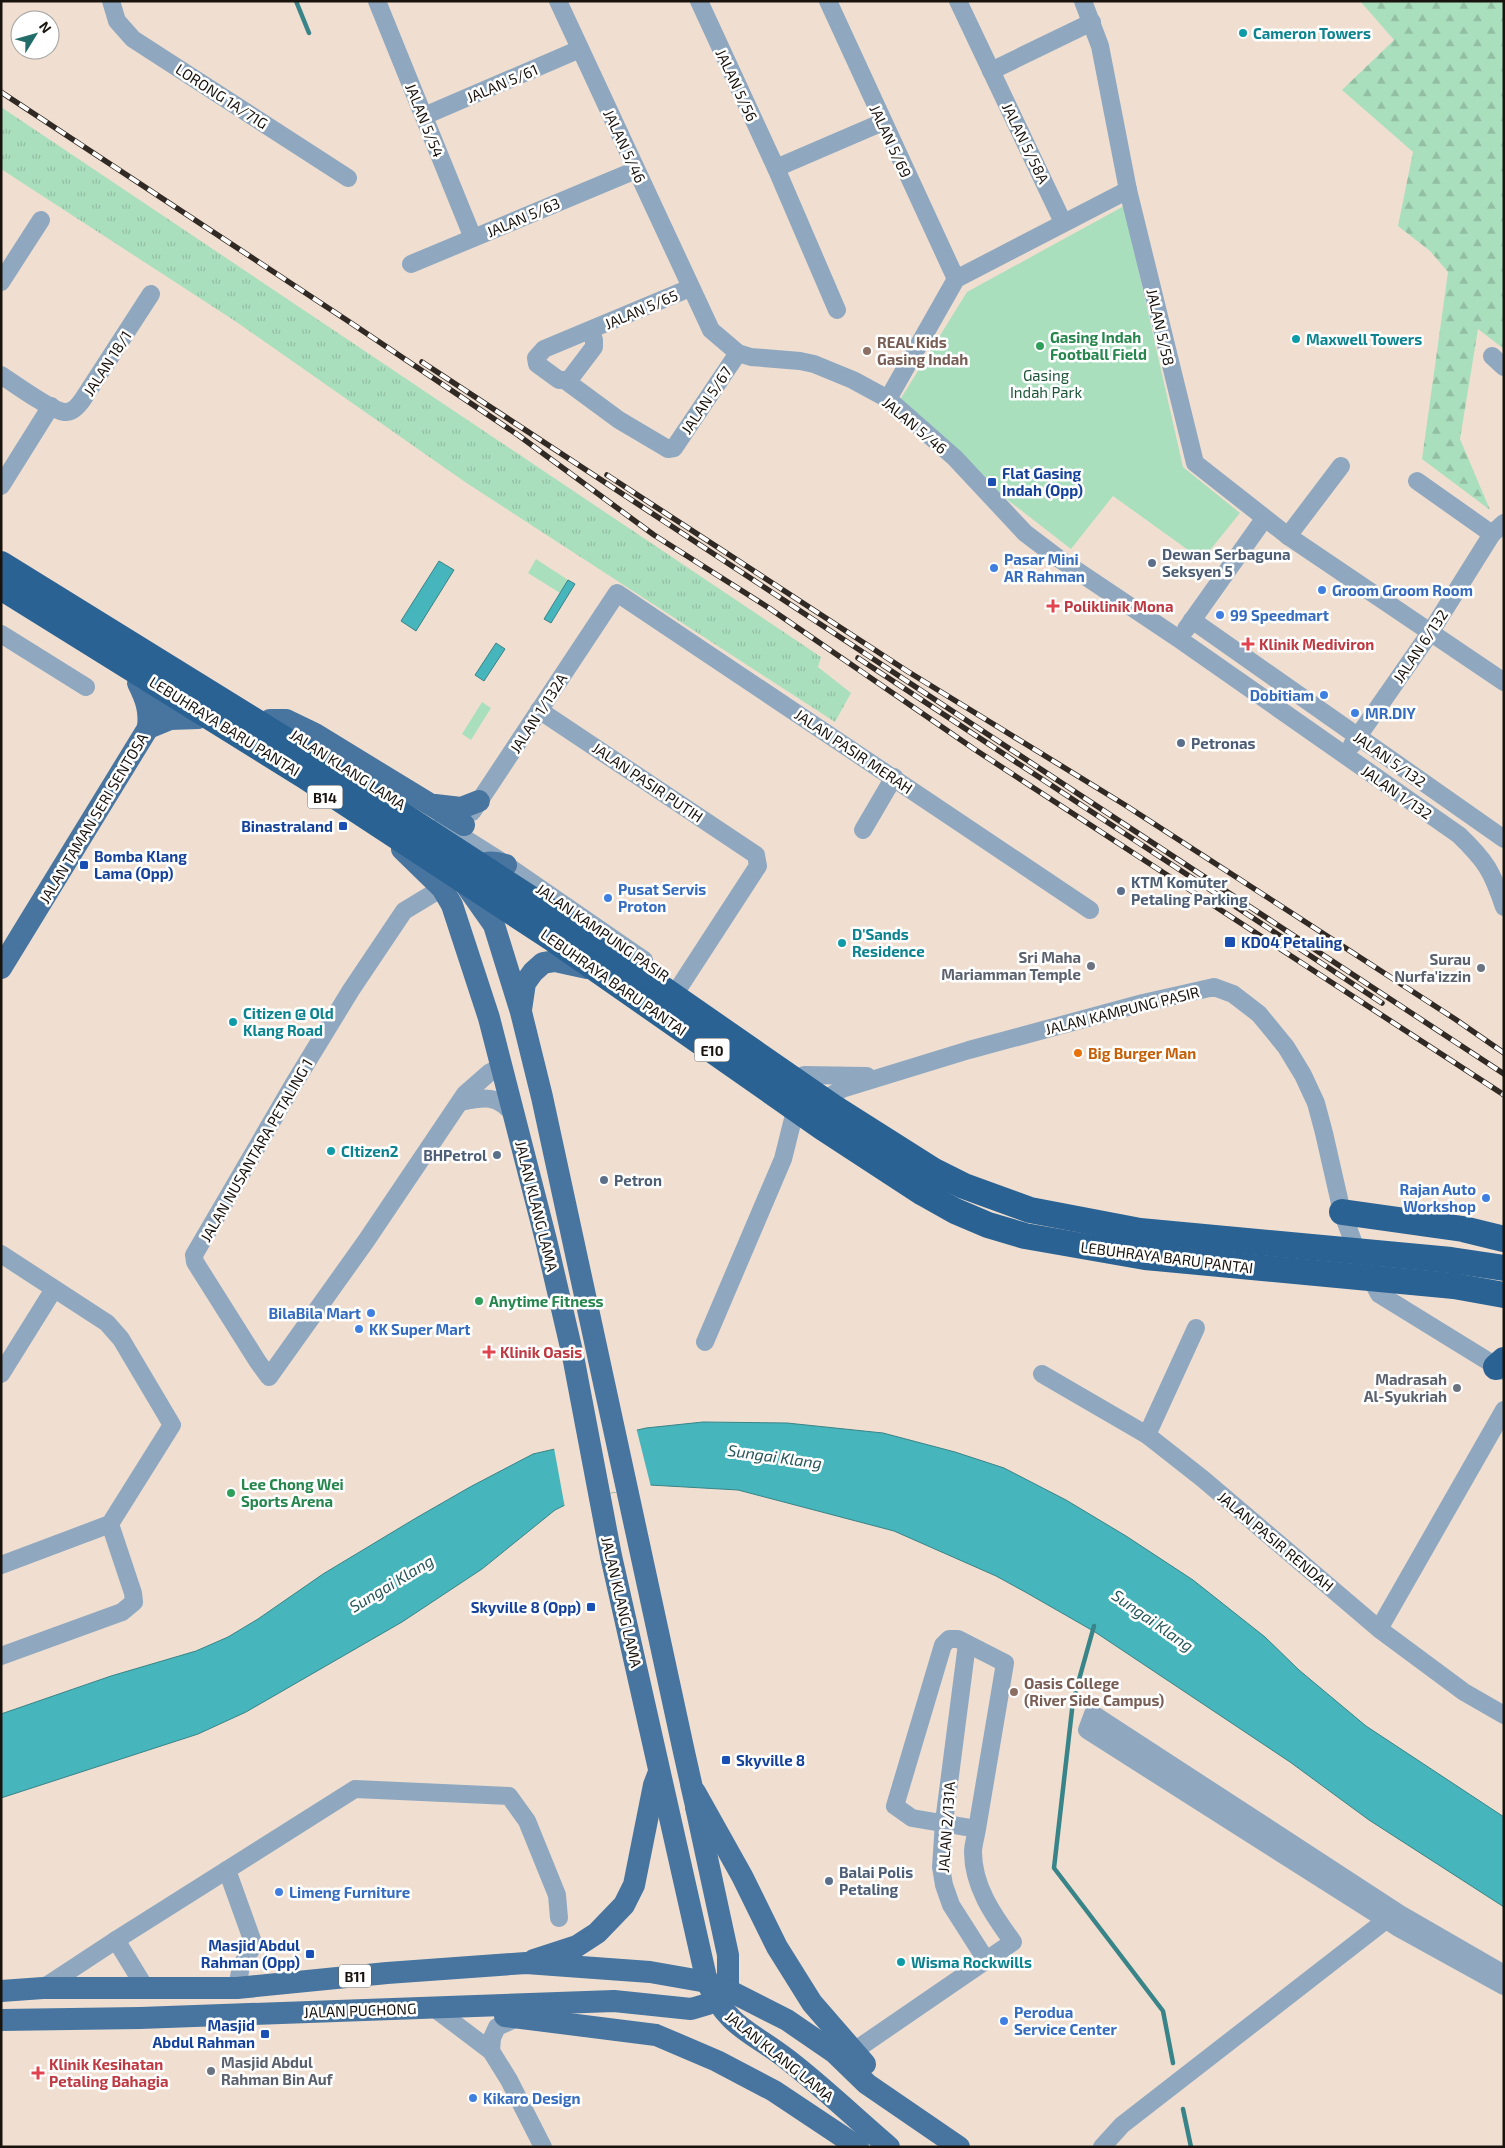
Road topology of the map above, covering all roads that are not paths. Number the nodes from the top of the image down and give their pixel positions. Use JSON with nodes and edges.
{"nodes":[{"id":1,"x":111,"y":1,"type":"edge"},
{"id":2,"x":377,"y":1,"type":"edge"},
{"id":3,"x":558,"y":1,"type":"edge"},
{"id":4,"x":699,"y":1,"type":"edge"},
{"id":5,"x":828,"y":1,"type":"edge"},
{"id":6,"x":958,"y":1,"type":"edge"},
{"id":7,"x":1083,"y":1,"type":"edge"},
{"id":8,"x":1092,"y":22,"type":"junction"},
{"id":9,"x":580,"y":49,"type":"junction"},
{"id":10,"x":991,"y":71,"type":"junction"},
{"id":11,"x":424,"y":116,"type":"junction"},
{"id":12,"x":883,"y":122,"type":"junction"},
{"id":13,"x":776,"y":168,"type":"junction"},
{"id":14,"x":636,"y":170,"type":"junction"},
{"id":15,"x":348,"y":178,"type":"dead end"},
{"id":16,"x":1128,"y":190,"type":"junction"},
{"id":17,"x":1060,"y":216,"type":"dead end"},
{"id":18,"x":41,"y":220,"type":"dead end"},
{"id":19,"x":473,"y":238,"type":"junction"},
{"id":20,"x":411,"y":264,"type":"dead end"},
{"id":21,"x":956,"y":279,"type":"junction"},
{"id":22,"x":1,"y":282,"type":"edge"},
{"id":23,"x":690,"y":288,"type":"junction"},
{"id":24,"x":151,"y":294,"type":"dead end"},
{"id":25,"x":837,"y":310,"type":"dead end"},
{"id":26,"x":591,"y":330,"type":"junction"},
{"id":27,"x":738,"y":353,"type":"junction"},
{"id":28,"x":1,"y":376,"type":"edge"},
{"id":29,"x":566,"y":381,"type":"junction"},
{"id":30,"x":888,"y":399,"type":"junction"},
{"id":31,"x":51,"y":406,"type":"junction"},
{"id":32,"x":1341,"y":466,"type":"dead end"},
{"id":33,"x":1417,"y":481,"type":"dead end"},
{"id":34,"x":1,"y":486,"type":"edge"},
{"id":35,"x":1264,"y":519,"type":"junction"},
{"id":36,"x":1498,"y":529,"type":"edge"},
{"id":37,"x":1288,"y":536,"type":"junction"},
{"id":38,"x":1,"y":552,"type":"edge"},
{"id":39,"x":1,"y":564,"type":"edge"},
{"id":40,"x":1,"y":587,"type":"edge"},
{"id":41,"x":617,"y":593,"type":"joint"},
{"id":42,"x":1,"y":597,"type":"edge"},
{"id":43,"x":1192,"y":620,"type":"junction"},
{"id":44,"x":1430,"y":633,"type":"junction"},
{"id":45,"x":1,"y":634,"type":"edge"},
{"id":46,"x":1179,"y":639,"type":"junction"},
{"id":47,"x":187,"y":669,"type":"junction"},
{"id":48,"x":1504,"y":682,"type":"edge"},
{"id":49,"x":138,"y":683,"type":"junction"},
{"id":50,"x":86,"y":687,"type":"dead end"},
{"id":51,"x":1264,"y":699,"type":"joint"},
{"id":52,"x":166,"y":701,"type":"junction"},
{"id":53,"x":539,"y":710,"type":"junction"},
{"id":54,"x":198,"y":718,"type":"junction"},
{"id":55,"x":270,"y":720,"type":"junction"},
{"id":56,"x":148,"y":728,"type":"junction"},
{"id":57,"x":1358,"y":737,"type":"junction"},
{"id":58,"x":1345,"y":756,"type":"junction"},
{"id":59,"x":894,"y":777,"type":"junction"},
{"id":60,"x":397,"y":797,"type":"junction"},
{"id":61,"x":479,"y":801,"type":"junction"},
{"id":62,"x":427,"y":802,"type":"junction"},
{"id":63,"x":461,"y":829,"type":"junction"},
{"id":64,"x":862,"y":830,"type":"dead end"},
{"id":65,"x":1504,"y":839,"type":"edge"},
{"id":66,"x":506,"y":865,"type":"junction"},
{"id":67,"x":451,"y":882,"type":"junction"},
{"id":68,"x":1504,"y":907,"type":"edge"},
{"id":69,"x":1090,"y":910,"type":"dead end"},
{"id":70,"x":607,"y":934,"type":"junction"},
{"id":71,"x":1,"y":968,"type":"edge"},
{"id":72,"x":587,"y":968,"type":"junction"},
{"id":73,"x":680,"y":986,"type":"junction"},
{"id":74,"x":521,"y":1012,"type":"junction"},
{"id":75,"x":502,"y":1066,"type":"junction"},
{"id":76,"x":804,"y":1075,"type":"junction"},
{"id":77,"x":888,"y":1076,"type":"junction"},
{"id":78,"x":460,"y":1102,"type":"junction"},
{"id":79,"x":815,"y":1105,"type":"junction"},
{"id":80,"x":514,"y":1114,"type":"junction"},
{"id":81,"x":794,"y":1119,"type":"junction"},
{"id":82,"x":1342,"y":1212,"type":"junction"},
{"id":83,"x":1504,"y":1239,"type":"edge"},
{"id":84,"x":1,"y":1254,"type":"edge"},
{"id":85,"x":1504,"y":1268,"type":"edge"},
{"id":86,"x":54,"y":1289,"type":"junction"},
{"id":87,"x":1504,"y":1295,"type":"edge"},
{"id":88,"x":1196,"y":1328,"type":"dead end"},
{"id":89,"x":705,"y":1342,"type":"dead end"},
{"id":90,"x":1501,"y":1366,"type":"edge"},
{"id":91,"x":1,"y":1374,"type":"edge"},
{"id":92,"x":1042,"y":1374,"type":"dead end"},
{"id":93,"x":1504,"y":1410,"type":"edge"},
{"id":94,"x":1147,"y":1435,"type":"junction"},
{"id":95,"x":110,"y":1524,"type":"junction"},
{"id":96,"x":1,"y":1565,"type":"edge"},
{"id":97,"x":1379,"y":1629,"type":"junction"},
{"id":98,"x":967,"y":1644,"type":"junction"},
{"id":99,"x":1,"y":1656,"type":"edge"},
{"id":100,"x":1504,"y":1715,"type":"edge"},
{"id":101,"x":660,"y":1769,"type":"junction"},
{"id":102,"x":691,"y":1784,"type":"junction"},
{"id":103,"x":944,"y":1822,"type":"junction"},
{"id":104,"x":977,"y":1829,"type":"junction"},
{"id":105,"x":227,"y":1870,"type":"junction"},
{"id":106,"x":559,"y":1918,"type":"dead end"},
{"id":107,"x":1394,"y":1920,"type":"junction"},
{"id":108,"x":116,"y":1940,"type":"junction"},
{"id":109,"x":986,"y":1960,"type":"junction"},
{"id":110,"x":526,"y":1962,"type":"junction"},
{"id":111,"x":1504,"y":1974,"type":"edge"},
{"id":112,"x":1504,"y":1986,"type":"edge"},
{"id":113,"x":43,"y":1988,"type":"junction"},
{"id":114,"x":236,"y":1988,"type":"junction"},
{"id":115,"x":146,"y":1989,"type":"junction"},
{"id":116,"x":1,"y":1991,"type":"edge"},
{"id":117,"x":717,"y":1991,"type":"junction"},
{"id":118,"x":434,"y":2008,"type":"junction"},
{"id":119,"x":465,"y":2008,"type":"junction"},
{"id":120,"x":517,"y":2018,"type":"junction"},
{"id":121,"x":1,"y":2020,"type":"edge"},
{"id":122,"x":491,"y":2050,"type":"junction"},
{"id":123,"x":854,"y":2051,"type":"junction"},
{"id":124,"x":952,"y":2142,"type":"edge"},
{"id":125,"x":544,"y":2147,"type":"edge"},
{"id":126,"x":858,"y":2147,"type":"edge"},
{"id":127,"x":889,"y":2147,"type":"edge"},
{"id":128,"x":1102,"y":2147,"type":"edge"},
{"id":129,"x":1114,"y":2147,"type":"edge"}],
"edges":[{"from":1,"to":15,"type":"street","name":"LORONG 1A/71G"},
{"from":2,"to":11,"type":"street","name":"JALAN 5/54"},
{"from":3,"to":9,"type":"street","name":"JALAN 5/46"},
{"from":4,"to":13,"type":"street","name":"JALAN 5/56"},
{"from":5,"to":12,"type":"street","name":"JALAN 5/69"},
{"from":6,"to":10,"type":"street","name":"JALAN 5/58A"},
{"from":7,"to":8,"type":"street","name":"JALAN 5/58"},
{"from":8,"to":10,"type":"street"},
{"from":8,"to":16,"type":"street","name":"JALAN 5/58"},
{"from":9,"to":11,"type":"street","name":"JALAN 5/61"},
{"from":9,"to":14,"type":"street","name":"JALAN 5/46"},
{"from":10,"to":17,"type":"street","name":"JALAN 5/58A"},
{"from":11,"to":19,"type":"street","name":"JALAN 5/54"},
{"from":12,"to":13,"type":"street"},
{"from":12,"to":21,"type":"street","name":"JALAN 5/69"},
{"from":13,"to":25,"type":"street","name":"JALAN 5/56"},
{"from":14,"to":19,"type":"street","name":"JALAN 5/63"},
{"from":14,"to":23,"type":"street","name":"JALAN 5/46"},
{"from":16,"to":21,"type":"street"},
{"from":16,"to":35,"type":"street","name":"JALAN 5/58"},
{"from":18,"to":22,"type":"street"},
{"from":19,"to":20,"type":"street","name":"JALAN 5/63"},
{"from":21,"to":30,"type":"street"},
{"from":23,"to":26,"type":"street","name":"JALAN 5/65"},
{"from":23,"to":27,"type":"street","name":"JALAN 5/46"},
{"from":24,"to":31,"type":"street","name":"JALAN 18/1"},
{"from":26,"to":29,"type":"street","name":"JALAN 5/65"},
{"from":26,"to":29,"type":"street","name":"JALAN 5/65"},
{"from":27,"to":29,"type":"street","name":"JALAN 5/67"},
{"from":27,"to":30,"type":"street","name":"JALAN 5/46"},
{"from":28,"to":31,"type":"street"},
{"from":30,"to":46,"type":"street","name":"JALAN 5/46"},
{"from":31,"to":34,"type":"street"},
{"from":32,"to":37,"type":"street"},
{"from":33,"to":36,"type":"street"},
{"from":35,"to":37,"type":"street","name":"JALAN 5/58"},
{"from":35,"to":43,"type":"street"},
{"from":36,"to":44,"type":"street","name":"JALAN 6/132"},
{"from":37,"to":44,"type":"street","name":"JALAN 5/58"},
{"from":38,"to":47,"type":"main road","name":"JALAN KLANG LAMA","number":"B14"},
{"from":39,"to":85,"type":"highway","name":"LEBUHRAYA BARU PANTAI","number":"E10","bridge":true},
{"from":40,"to":87,"type":"highway","name":"LEBUHRAYA BARU PANTAI","number":"E10","bridge":true},
{"from":41,"to":53,"type":"street","name":"JALAN 1/132A"},
{"from":41,"to":59,"type":"street","name":"JALAN PASIR MERAH"},
{"from":42,"to":49,"type":"main road","name":"JALAN KLANG LAMA","number":"B14"},
{"from":43,"to":46,"type":"street"},
{"from":43,"to":57,"type":"street","name":"JALAN 5/132"},
{"from":44,"to":48,"type":"street","name":"JALAN 5/58"},
{"from":44,"to":57,"type":"street","name":"JALAN 6/132"},
{"from":45,"to":50,"type":"street"},
{"from":46,"to":51,"type":"street","name":"JALAN 5/46"},
{"from":47,"to":52,"type":"main road","name":"JALAN TAMAN SERI SENTOSA"},
{"from":47,"to":55,"type":"main road","name":"JALAN KLANG LAMA","number":"B14"},
{"from":49,"to":52,"type":"main road","name":"JALAN KLANG LAMA","number":"B14"},
{"from":49,"to":56,"type":"main road"},
{"from":51,"to":58,"type":"street","name":"JALAN 1/132"},
{"from":52,"to":54,"type":"main road","name":"JALAN KLANG LAMA","number":"B14"},
{"from":52,"to":56,"type":"main road","name":"JALAN TAMAN SERI SENTOSA"},
{"from":53,"to":61,"type":"street","name":"JALAN 1/132A"},
{"from":53,"to":73,"type":"street","name":"JALAN PASIR PUTIH"},
{"from":54,"to":56,"type":"main road"},
{"from":54,"to":67,"type":"main road","name":"JALAN KLANG LAMA","number":"B14"},
{"from":55,"to":60,"type":"main road","name":"JALAN KLANG LAMA","number":"B14"},
{"from":55,"to":62,"type":"main road"},
{"from":56,"to":71,"type":"main road","name":"JALAN TAMAN SERI SENTOSA"},
{"from":57,"to":58,"type":"street","name":"JALAN 6/132"},
{"from":57,"to":65,"type":"street","name":"JALAN 5/132"},
{"from":58,"to":68,"type":"street","name":"JALAN 1/132"},
{"from":59,"to":64,"type":"street"},
{"from":59,"to":69,"type":"street","name":"JALAN PASIR MERAH"},
{"from":60,"to":63,"type":"street","name":"JALAN KAMPUNG PASIR"},
{"from":60,"to":67,"type":"main road","name":"JALAN KLANG LAMA","number":"B14"},
{"from":61,"to":62,"type":"main road"},
{"from":61,"to":63,"type":"street","name":"JALAN 1/132A"},
{"from":62,"to":63,"type":"main road"},
{"from":63,"to":66,"type":"street","name":"JALAN KAMPUNG PASIR"},
{"from":63,"to":67,"type":"main road"},
{"from":66,"to":67,"type":"main road"},
{"from":66,"to":70,"type":"street","name":"JALAN KAMPUNG PASIR"},
{"from":67,"to":74,"type":"main road","name":"JALAN KLANG LAMA","number":"B14"},
{"from":67,"to":75,"type":"main road","name":"JALAN KLANG LAMA","number":"B14"},
{"from":67,"to":78,"type":"street","name":"JALAN NUSANTARA PETALING 1"},
{"from":67,"to":80,"type":"main road"},
{"from":70,"to":72,"type":"street"},
{"from":70,"to":73,"type":"street","name":"JALAN KAMPUNG PASIR"},
{"from":72,"to":74,"type":"main road"},
{"from":72,"to":81,"type":"street"},
{"from":73,"to":76,"type":"street","name":"JALAN KAMPUNG PASIR"},
{"from":74,"to":102,"type":"main road","name":"JALAN KLANG LAMA"},
{"from":75,"to":78,"type":"street"},
{"from":75,"to":80,"type":"main road","name":"JALAN KLANG LAMA"},
{"from":76,"to":77,"type":"street","name":"JALAN KAMPUNG PASIR"},
{"from":76,"to":79,"type":"street","name":"JALAN KAMPUNG PASIR"},
{"from":77,"to":79,"type":"street","name":"JALAN KAMPUNG PASIR"},
{"from":77,"to":82,"type":"street","name":"JALAN KAMPUNG PASIR"},
{"from":78,"to":80,"type":"street"},
{"from":79,"to":81,"type":"street","name":"JALAN KAMPUNG PASIR"},
{"from":80,"to":101,"type":"main road","name":"JALAN KLANG LAMA"},
{"from":81,"to":89,"type":"street"},
{"from":82,"to":83,"type":"highway"},
{"from":82,"to":90,"type":"street","name":"JALAN KAMPUNG PASIR"},
{"from":84,"to":86,"type":"street"},
{"from":86,"to":91,"type":"street"},
{"from":86,"to":95,"type":"street"},
{"from":88,"to":94,"type":"street"},
{"from":92,"to":94,"type":"street","name":"JALAN PASIR RENDAH"},
{"from":93,"to":97,"type":"street"},
{"from":94,"to":97,"type":"street","name":"JALAN PASIR RENDAH"},
{"from":95,"to":96,"type":"street"},
{"from":95,"to":99,"type":"street"},
{"from":97,"to":100,"type":"street","name":"JALAN PASIR RENDAH"},
{"from":98,"to":103,"type":"street","name":"JALAN 2/131A"},
{"from":98,"to":103,"type":"street"},
{"from":98,"to":104,"type":"street"},
{"from":101,"to":110,"type":"main road"},
{"from":101,"to":117,"type":"main road","name":"JALAN KLANG LAMA"},
{"from":102,"to":117,"type":"main road","name":"JALAN KLANG LAMA"},
{"from":102,"to":123,"type":"main road"},
{"from":103,"to":104,"type":"street"},
{"from":103,"to":109,"type":"street","name":"JALAN 2/131A"},
{"from":104,"to":109,"type":"street"},
{"from":105,"to":106,"type":"street"},
{"from":105,"to":108,"type":"street"},
{"from":105,"to":114,"type":"street"},
{"from":107,"to":107,"type":"street"},
{"from":107,"to":111,"type":"street"},
{"from":107,"to":112,"type":"street"},
{"from":107,"to":128,"type":"street"},
{"from":107,"to":129,"type":"street"},
{"from":108,"to":113,"type":"street"},
{"from":108,"to":115,"type":"street"},
{"from":109,"to":123,"type":"street"},
{"from":110,"to":114,"type":"main road","name":"JALAN PUCHONG","number":"B11"},
{"from":110,"to":117,"type":"main road","name":"JALAN PUCHONG","number":"B11"},
{"from":113,"to":115,"type":"main road","name":"JALAN PUCHONG","number":"B11"},
{"from":113,"to":116,"type":"main road","name":"JALAN PUCHONG","number":"B11"},
{"from":114,"to":115,"type":"main road","name":"JALAN PUCHONG","number":"B11"},
{"from":117,"to":119,"type":"main road","name":"JALAN PUCHONG","number":"B11"},
{"from":117,"to":124,"type":"main road","name":"JALAN KLANG LAMA"},
{"from":117,"to":127,"type":"main road","name":"JALAN KLANG LAMA"},
{"from":118,"to":119,"type":"main road","name":"JALAN PUCHONG","number":"B11"},
{"from":118,"to":121,"type":"main road","name":"JALAN PUCHONG","number":"B11"},
{"from":118,"to":122,"type":"street"},
{"from":119,"to":120,"type":"main road"},
{"from":120,"to":122,"type":"street"},
{"from":120,"to":126,"type":"main road"},
{"from":122,"to":125,"type":"street"},
{"from":123,"to":124,"type":"main road"}]}
